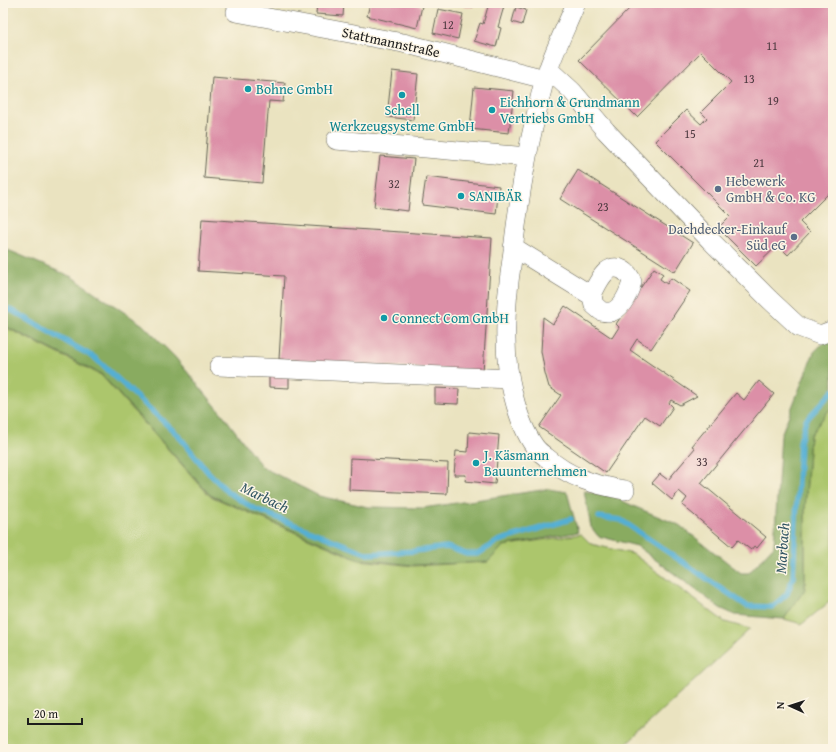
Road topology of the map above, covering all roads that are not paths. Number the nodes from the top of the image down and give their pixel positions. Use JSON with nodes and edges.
{"nodes":[{"id":1,"x":576,"y":3,"type":"edge"},
{"id":2,"x":236,"y":12,"type":"dead end"},
{"id":3,"x":547,"y":74,"type":"junction"},
{"id":4,"x":336,"y":140,"type":"dead end"},
{"id":5,"x":527,"y":157,"type":"junction"},
{"id":6,"x":513,"y":247,"type":"junction"},
{"id":7,"x":592,"y":296,"type":"dead end"},
{"id":8,"x":833,"y":330,"type":"edge"},
{"id":9,"x":219,"y":366,"type":"dead end"},
{"id":10,"x":510,"y":379,"type":"junction"},
{"id":11,"x":625,"y":490,"type":"dead end"}],
"edges":[{"from":1,"to":3,"type":"street"},
{"from":2,"to":3,"type":"street","name":"Stattmannstraße"},
{"from":3,"to":5,"type":"street"},
{"from":3,"to":8,"type":"street"},
{"from":4,"to":5,"type":"street"},
{"from":5,"to":6,"type":"street"},
{"from":6,"to":7,"type":"street"},
{"from":6,"to":10,"type":"street"},
{"from":9,"to":10,"type":"street"},
{"from":10,"to":11,"type":"street"}]}
